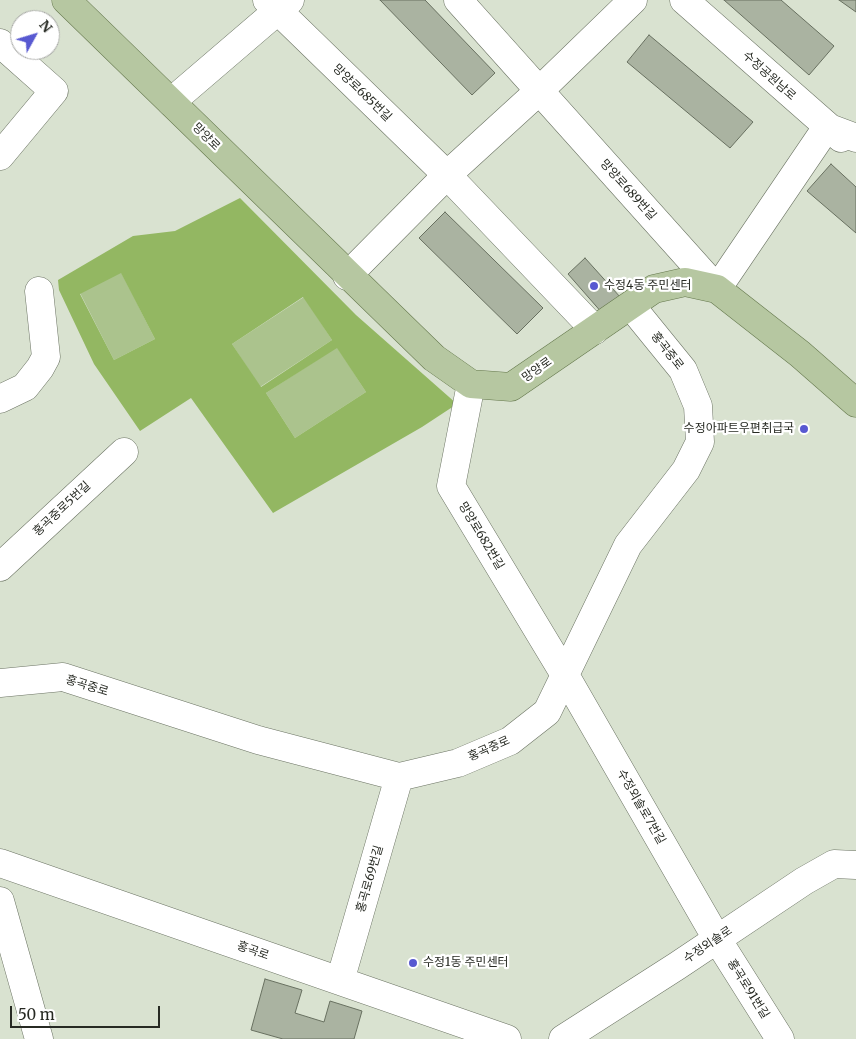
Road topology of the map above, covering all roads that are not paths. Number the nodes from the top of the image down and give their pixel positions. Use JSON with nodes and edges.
{"nodes":[{"id":1,"x":66,"y":0,"type":"edge"},
{"id":2,"x":458,"y":0,"type":"edge"},
{"id":3,"x":633,"y":0,"type":"edge"},
{"id":4,"x":684,"y":0,"type":"edge"},
{"id":5,"x":278,"y":4,"type":"edge"},
{"id":6,"x":0,"y":43,"type":"edge"},
{"id":7,"x":539,"y":91,"type":"junction"},
{"id":8,"x":171,"y":102,"type":"junction"},
{"id":9,"x":827,"y":127,"type":"junction"},
{"id":10,"x":856,"y":138,"type":"edge"},
{"id":11,"x":4,"y":142,"type":"edge"},
{"id":12,"x":856,"y":150,"type":"edge"},
{"id":13,"x":447,"y":175,"type":"junction"},
{"id":14,"x":347,"y":276,"type":"junction"},
{"id":15,"x":716,"y":289,"type":"junction"},
{"id":16,"x":39,"y":291,"type":"dead end"},
{"id":17,"x":631,"y":306,"type":"junction"},
{"id":18,"x":595,"y":330,"type":"junction"},
{"id":19,"x":471,"y":384,"type":"junction"},
{"id":20,"x":0,"y":399,"type":"edge"},
{"id":21,"x":856,"y":403,"type":"edge"},
{"id":22,"x":124,"y":452,"type":"dead end"},
{"id":23,"x":0,"y":567,"type":"edge"},
{"id":24,"x":565,"y":675,"type":"junction"},
{"id":25,"x":0,"y":683,"type":"edge"},
{"id":26,"x":398,"y":777,"type":"junction"},
{"id":27,"x":0,"y":863,"type":"edge"},
{"id":28,"x":856,"y":865,"type":"edge"},
{"id":29,"x":0,"y":901,"type":"edge"},
{"id":30,"x":717,"y":939,"type":"junction"},
{"id":31,"x":340,"y":981,"type":"junction"},
{"id":32,"x":500,"y":1038,"type":"edge"},
{"id":33,"x":38,"y":1039,"type":"edge"},
{"id":34,"x":563,"y":1039,"type":"edge"},
{"id":35,"x":780,"y":1039,"type":"edge"}],
"edges":[{"from":1,"to":8,"type":"main road","name":"망양로"},
{"from":2,"to":7,"type":"street","name":"망양로689번길"},
{"from":3,"to":7,"type":"street"},
{"from":4,"to":9,"type":"street","name":"수정공원남로"},
{"from":5,"to":8,"type":"street"},
{"from":5,"to":13,"type":"street","name":"망양로685번길"},
{"from":6,"to":11,"type":"street"},
{"from":7,"to":13,"type":"street"},
{"from":7,"to":15,"type":"street","name":"망양로689번길"},
{"from":8,"to":14,"type":"main road","name":"망양로"},
{"from":9,"to":10,"type":"street"},
{"from":9,"to":12,"type":"street","name":"수정공원남로"},
{"from":9,"to":15,"type":"street"},
{"from":13,"to":14,"type":"street"},
{"from":13,"to":18,"type":"street","name":"망양로685번길"},
{"from":14,"to":19,"type":"main road","name":"망양로"},
{"from":15,"to":17,"type":"main road","name":"망양로"},
{"from":15,"to":21,"type":"main road","name":"망양로"},
{"from":16,"to":20,"type":"street"},
{"from":17,"to":18,"type":"main road","name":"망양로"},
{"from":17,"to":24,"type":"street","name":"홍곡중로"},
{"from":18,"to":19,"type":"main road","name":"망양로"},
{"from":19,"to":24,"type":"street","name":"망양로682번길"},
{"from":22,"to":23,"type":"street","name":"홍곡중로5번길"},
{"from":24,"to":26,"type":"street","name":"홍곡중로"},
{"from":24,"to":30,"type":"street","name":"수정외솔로7번길"},
{"from":25,"to":26,"type":"street","name":"홍곡중로"},
{"from":26,"to":31,"type":"street","name":"홍곡로69번길"},
{"from":27,"to":31,"type":"street","name":"홍곡로"},
{"from":28,"to":30,"type":"street","name":"수정외솔로"},
{"from":29,"to":33,"type":"street"},
{"from":30,"to":34,"type":"street","name":"수정외솔로"},
{"from":30,"to":35,"type":"street","name":"홍곡로91번길"},
{"from":31,"to":32,"type":"street","name":"홍곡로"}]}
